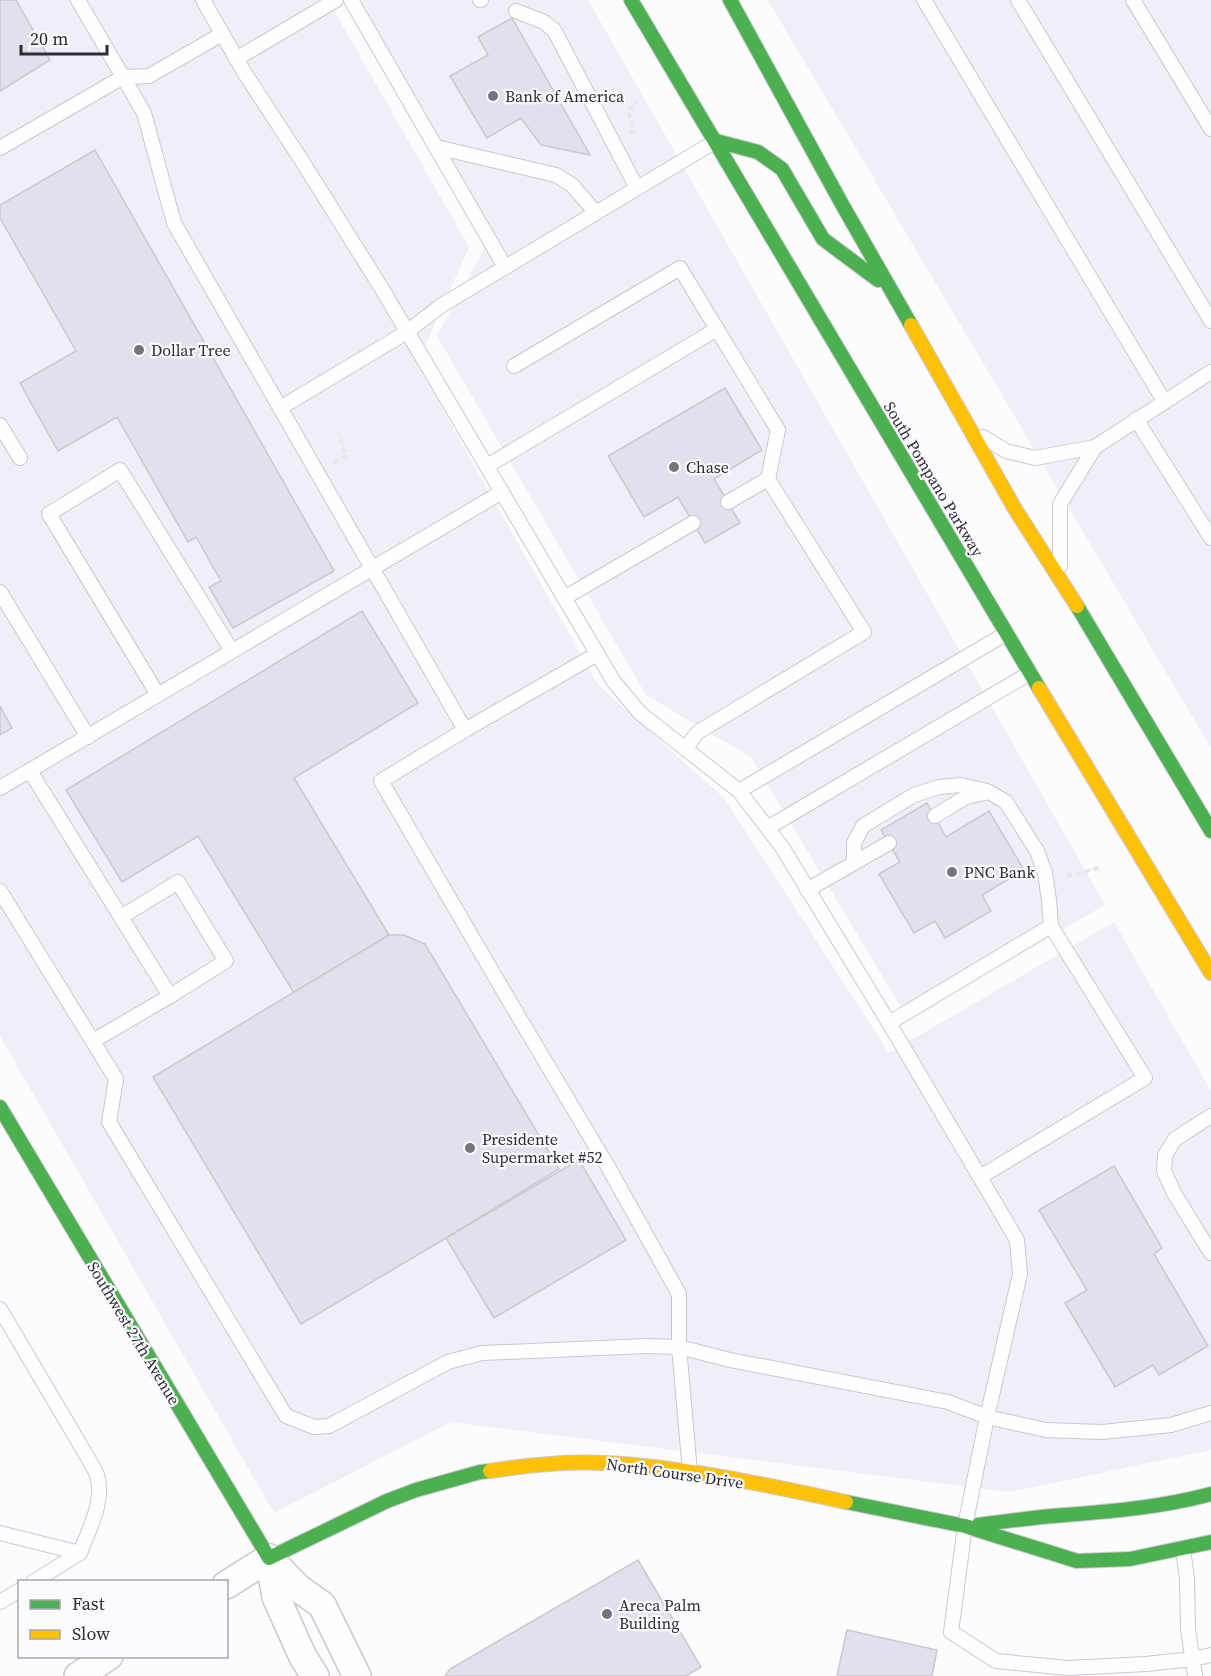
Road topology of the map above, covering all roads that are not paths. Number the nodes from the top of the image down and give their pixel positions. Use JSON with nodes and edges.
{"nodes":[{"id":1,"x":78,"y":0,"type":"edge"},
{"id":2,"x":203,"y":0,"type":"edge"},
{"id":3,"x":336,"y":0,"type":"edge"},
{"id":4,"x":351,"y":0,"type":"edge"},
{"id":5,"x":631,"y":0,"type":"edge"},
{"id":6,"x":730,"y":0,"type":"edge"},
{"id":7,"x":924,"y":0,"type":"edge"},
{"id":8,"x":1018,"y":0,"type":"edge"},
{"id":9,"x":1133,"y":0,"type":"edge"},
{"id":10,"x":516,"y":11,"type":"dead end"},
{"id":11,"x":222,"y":34,"type":"junction"},
{"id":12,"x":236,"y":58,"type":"junction"},
{"id":13,"x":123,"y":77,"type":"junction"},
{"id":14,"x":1211,"y":129,"type":"edge"},
{"id":15,"x":716,"y":141,"type":"junction"},
{"id":16,"x":436,"y":147,"type":"junction"},
{"id":17,"x":0,"y":148,"type":"edge"},
{"id":18,"x":638,"y":188,"type":"junction"},
{"id":19,"x":596,"y":213,"type":"junction"},
{"id":20,"x":505,"y":267,"type":"junction"},
{"id":21,"x":888,"y":287,"type":"junction"},
{"id":22,"x":1211,"y":321,"type":"edge"},
{"id":23,"x":717,"y":330,"type":"junction"},
{"id":24,"x":407,"y":332,"type":"junction"},
{"id":25,"x":514,"y":366,"type":"dead end"},
{"id":26,"x":1211,"y":372,"type":"edge"},
{"id":27,"x":1164,"y":401,"type":"junction"},
{"id":28,"x":280,"y":408,"type":"junction"},
{"id":29,"x":1136,"y":419,"type":"junction"},
{"id":30,"x":0,"y":425,"type":"edge"},
{"id":31,"x":969,"y":428,"type":"junction"},
{"id":32,"x":1095,"y":447,"type":"junction"},
{"id":33,"x":20,"y":458,"type":"dead end"},
{"id":34,"x":487,"y":466,"type":"junction"},
{"id":35,"x":768,"y":479,"type":"junction"},
{"id":36,"x":501,"y":492,"type":"junction"},
{"id":37,"x":728,"y":502,"type":"dead end"},
{"id":38,"x":693,"y":523,"type":"dead end"},
{"id":39,"x":1211,"y":538,"type":"edge"},
{"id":40,"x":372,"y":568,"type":"junction"},
{"id":41,"x":1061,"y":580,"type":"junction"},
{"id":42,"x":0,"y":592,"type":"edge"},
{"id":43,"x":564,"y":598,"type":"junction"},
{"id":44,"x":1007,"y":633,"type":"junction"},
{"id":45,"x":232,"y":651,"type":"junction"},
{"id":46,"x":597,"y":654,"type":"junction"},
{"id":47,"x":1031,"y":672,"type":"junction"},
{"id":48,"x":158,"y":695,"type":"junction"},
{"id":49,"x":465,"y":730,"type":"junction"},
{"id":50,"x":88,"y":737,"type":"junction"},
{"id":51,"x":685,"y":748,"type":"junction"},
{"id":52,"x":30,"y":771,"type":"junction"},
{"id":53,"x":0,"y":788,"type":"edge"},
{"id":54,"x":739,"y":791,"type":"junction"},
{"id":55,"x":989,"y":792,"type":"junction"},
{"id":56,"x":934,"y":816,"type":"dead end"},
{"id":57,"x":768,"y":827,"type":"junction"},
{"id":58,"x":1211,"y":831,"type":"edge"},
{"id":59,"x":889,"y":843,"type":"dead end"},
{"id":60,"x":854,"y":864,"type":"junction"},
{"id":61,"x":807,"y":890,"type":"junction"},
{"id":62,"x":0,"y":891,"type":"edge"},
{"id":63,"x":121,"y":917,"type":"junction"},
{"id":64,"x":1050,"y":926,"type":"junction"},
{"id":65,"x":1211,"y":973,"type":"edge"},
{"id":66,"x":170,"y":996,"type":"junction"},
{"id":67,"x":889,"y":1023,"type":"junction"},
{"id":68,"x":93,"y":1041,"type":"junction"},
{"id":69,"x":0,"y":1107,"type":"edge"},
{"id":70,"x":1211,"y":1116,"type":"edge"},
{"id":71,"x":980,"y":1176,"type":"junction"},
{"id":72,"x":1211,"y":1254,"type":"edge"},
{"id":73,"x":0,"y":1309,"type":"edge"},
{"id":74,"x":679,"y":1347,"type":"junction"},
{"id":75,"x":1211,"y":1413,"type":"edge"},
{"id":76,"x":987,"y":1417,"type":"junction"},
{"id":77,"x":690,"y":1472,"type":"junction"},
{"id":78,"x":1211,"y":1494,"type":"edge"},
{"id":79,"x":965,"y":1526,"type":"junction"},
{"id":80,"x":0,"y":1533,"type":"edge"},
{"id":81,"x":1211,"y":1542,"type":"edge"},
{"id":82,"x":1183,"y":1549,"type":"junction"},
{"id":83,"x":80,"y":1553,"type":"junction"},
{"id":84,"x":269,"y":1558,"type":"junction"},
{"id":85,"x":35,"y":1580,"type":"edge"},
{"id":86,"x":228,"y":1584,"type":"edge"},
{"id":87,"x":18,"y":1591,"type":"edge"},
{"id":88,"x":0,"y":1602,"type":"edge"},
{"id":89,"x":1211,"y":1655,"type":"edge"},
{"id":90,"x":106,"y":1658,"type":"edge"},
{"id":91,"x":1192,"y":1659,"type":"junction"},
{"id":92,"x":78,"y":1676,"type":"edge"},
{"id":93,"x":315,"y":1676,"type":"edge"},
{"id":94,"x":357,"y":1676,"type":"edge"},
{"id":95,"x":1195,"y":1676,"type":"edge"}],
"edges":[{"from":1,"to":13,"type":"lane"},
{"from":2,"to":11,"type":"lane"},
{"from":3,"to":12,"type":"lane"},
{"from":4,"to":16,"type":"lane"},
{"from":5,"to":15,"type":"main road","name":"South Pompano Parkway"},
{"from":6,"to":21,"type":"main road"},
{"from":7,"to":27,"type":"lane"},
{"from":8,"to":22,"type":"lane"},
{"from":9,"to":14,"type":"lane"},
{"from":10,"to":18,"type":"lane"},
{"from":11,"to":12,"type":"lane"},
{"from":11,"to":13,"type":"lane"},
{"from":12,"to":24,"type":"lane"},
{"from":13,"to":17,"type":"lane"},
{"from":13,"to":28,"type":"lane"},
{"from":15,"to":18,"type":"lane"},
{"from":15,"to":21,"type":"main road"},
{"from":15,"to":44,"type":"main road","name":"South Pompano Parkway"},
{"from":16,"to":19,"type":"lane"},
{"from":16,"to":20,"type":"lane"},
{"from":18,"to":19,"type":"lane"},
{"from":19,"to":20,"type":"lane"},
{"from":20,"to":24,"type":"lane"},
{"from":21,"to":31,"type":"main road"},
{"from":23,"to":25,"type":"lane"},
{"from":23,"to":34,"type":"lane"},
{"from":23,"to":35,"type":"lane"},
{"from":24,"to":28,"type":"lane"},
{"from":24,"to":34,"type":"lane"},
{"from":26,"to":27,"type":"lane"},
{"from":27,"to":29,"type":"lane"},
{"from":28,"to":40,"type":"lane"},
{"from":29,"to":32,"type":"lane"},
{"from":29,"to":39,"type":"lane"},
{"from":30,"to":33,"type":"lane"},
{"from":31,"to":32,"type":"lane"},
{"from":31,"to":41,"type":"main road"},
{"from":32,"to":41,"type":"lane"},
{"from":34,"to":36,"type":"lane"},
{"from":35,"to":37,"type":"lane"},
{"from":35,"to":51,"type":"lane"},
{"from":36,"to":40,"type":"lane"},
{"from":36,"to":43,"type":"lane"},
{"from":38,"to":43,"type":"lane"},
{"from":40,"to":45,"type":"lane"},
{"from":40,"to":49,"type":"lane"},
{"from":41,"to":58,"type":"main road"},
{"from":42,"to":50,"type":"lane"},
{"from":43,"to":46,"type":"lane"},
{"from":44,"to":47,"type":"main road","name":"South Pompano Parkway"},
{"from":44,"to":54,"type":"lane"},
{"from":45,"to":48,"type":"lane"},
{"from":45,"to":48,"type":"lane"},
{"from":46,"to":49,"type":"lane"},
{"from":46,"to":51,"type":"lane"},
{"from":47,"to":57,"type":"lane"},
{"from":47,"to":65,"type":"main road","name":"South Pompano Parkway"},
{"from":48,"to":50,"type":"lane"},
{"from":49,"to":74,"type":"lane"},
{"from":50,"to":52,"type":"lane"},
{"from":51,"to":54,"type":"lane"},
{"from":52,"to":53,"type":"lane"},
{"from":52,"to":63,"type":"lane"},
{"from":54,"to":57,"type":"lane"},
{"from":55,"to":56,"type":"lane"},
{"from":55,"to":60,"type":"lane"},
{"from":55,"to":64,"type":"lane"},
{"from":57,"to":61,"type":"lane"},
{"from":59,"to":60,"type":"lane"},
{"from":60,"to":61,"type":"lane"},
{"from":61,"to":67,"type":"lane"},
{"from":62,"to":68,"type":"lane"},
{"from":63,"to":66,"type":"lane"},
{"from":63,"to":66,"type":"lane"},
{"from":64,"to":67,"type":"lane"},
{"from":64,"to":71,"type":"lane"},
{"from":66,"to":68,"type":"lane"},
{"from":67,"to":71,"type":"lane"},
{"from":68,"to":74,"type":"lane"},
{"from":69,"to":84,"type":"main road","name":"Southwest 27th Avenue"},
{"from":70,"to":72,"type":"lane"},
{"from":71,"to":76,"type":"lane"},
{"from":73,"to":83,"type":"lane"},
{"from":74,"to":76,"type":"lane"},
{"from":74,"to":77,"type":"lane"},
{"from":75,"to":76,"type":"lane"},
{"from":76,"to":79,"type":"lane"},
{"from":77,"to":79,"type":"main road","name":"North Course Drive"},
{"from":77,"to":84,"type":"main road","name":"North Course Drive"},
{"from":78,"to":79,"type":"main road","name":"North Course Drive"},
{"from":79,"to":82,"type":"main road","name":"North Course Drive"},
{"from":79,"to":91,"type":"lane"},
{"from":80,"to":83,"type":"lane"},
{"from":81,"to":82,"type":"main road","name":"North Course Drive"},
{"from":82,"to":91,"type":"lane"},
{"from":83,"to":85,"type":"lane"},
{"from":84,"to":86,"type":"street","name":"North Course Drive"},
{"from":84,"to":93,"type":"street","name":"Southwest 27th Avenue"},
{"from":84,"to":94,"type":"street","name":"Southwest 27th Avenue"},
{"from":87,"to":88,"type":"lane"},
{"from":89,"to":91,"type":"lane"},
{"from":90,"to":92,"type":"street"},
{"from":91,"to":95,"type":"lane"}]}
